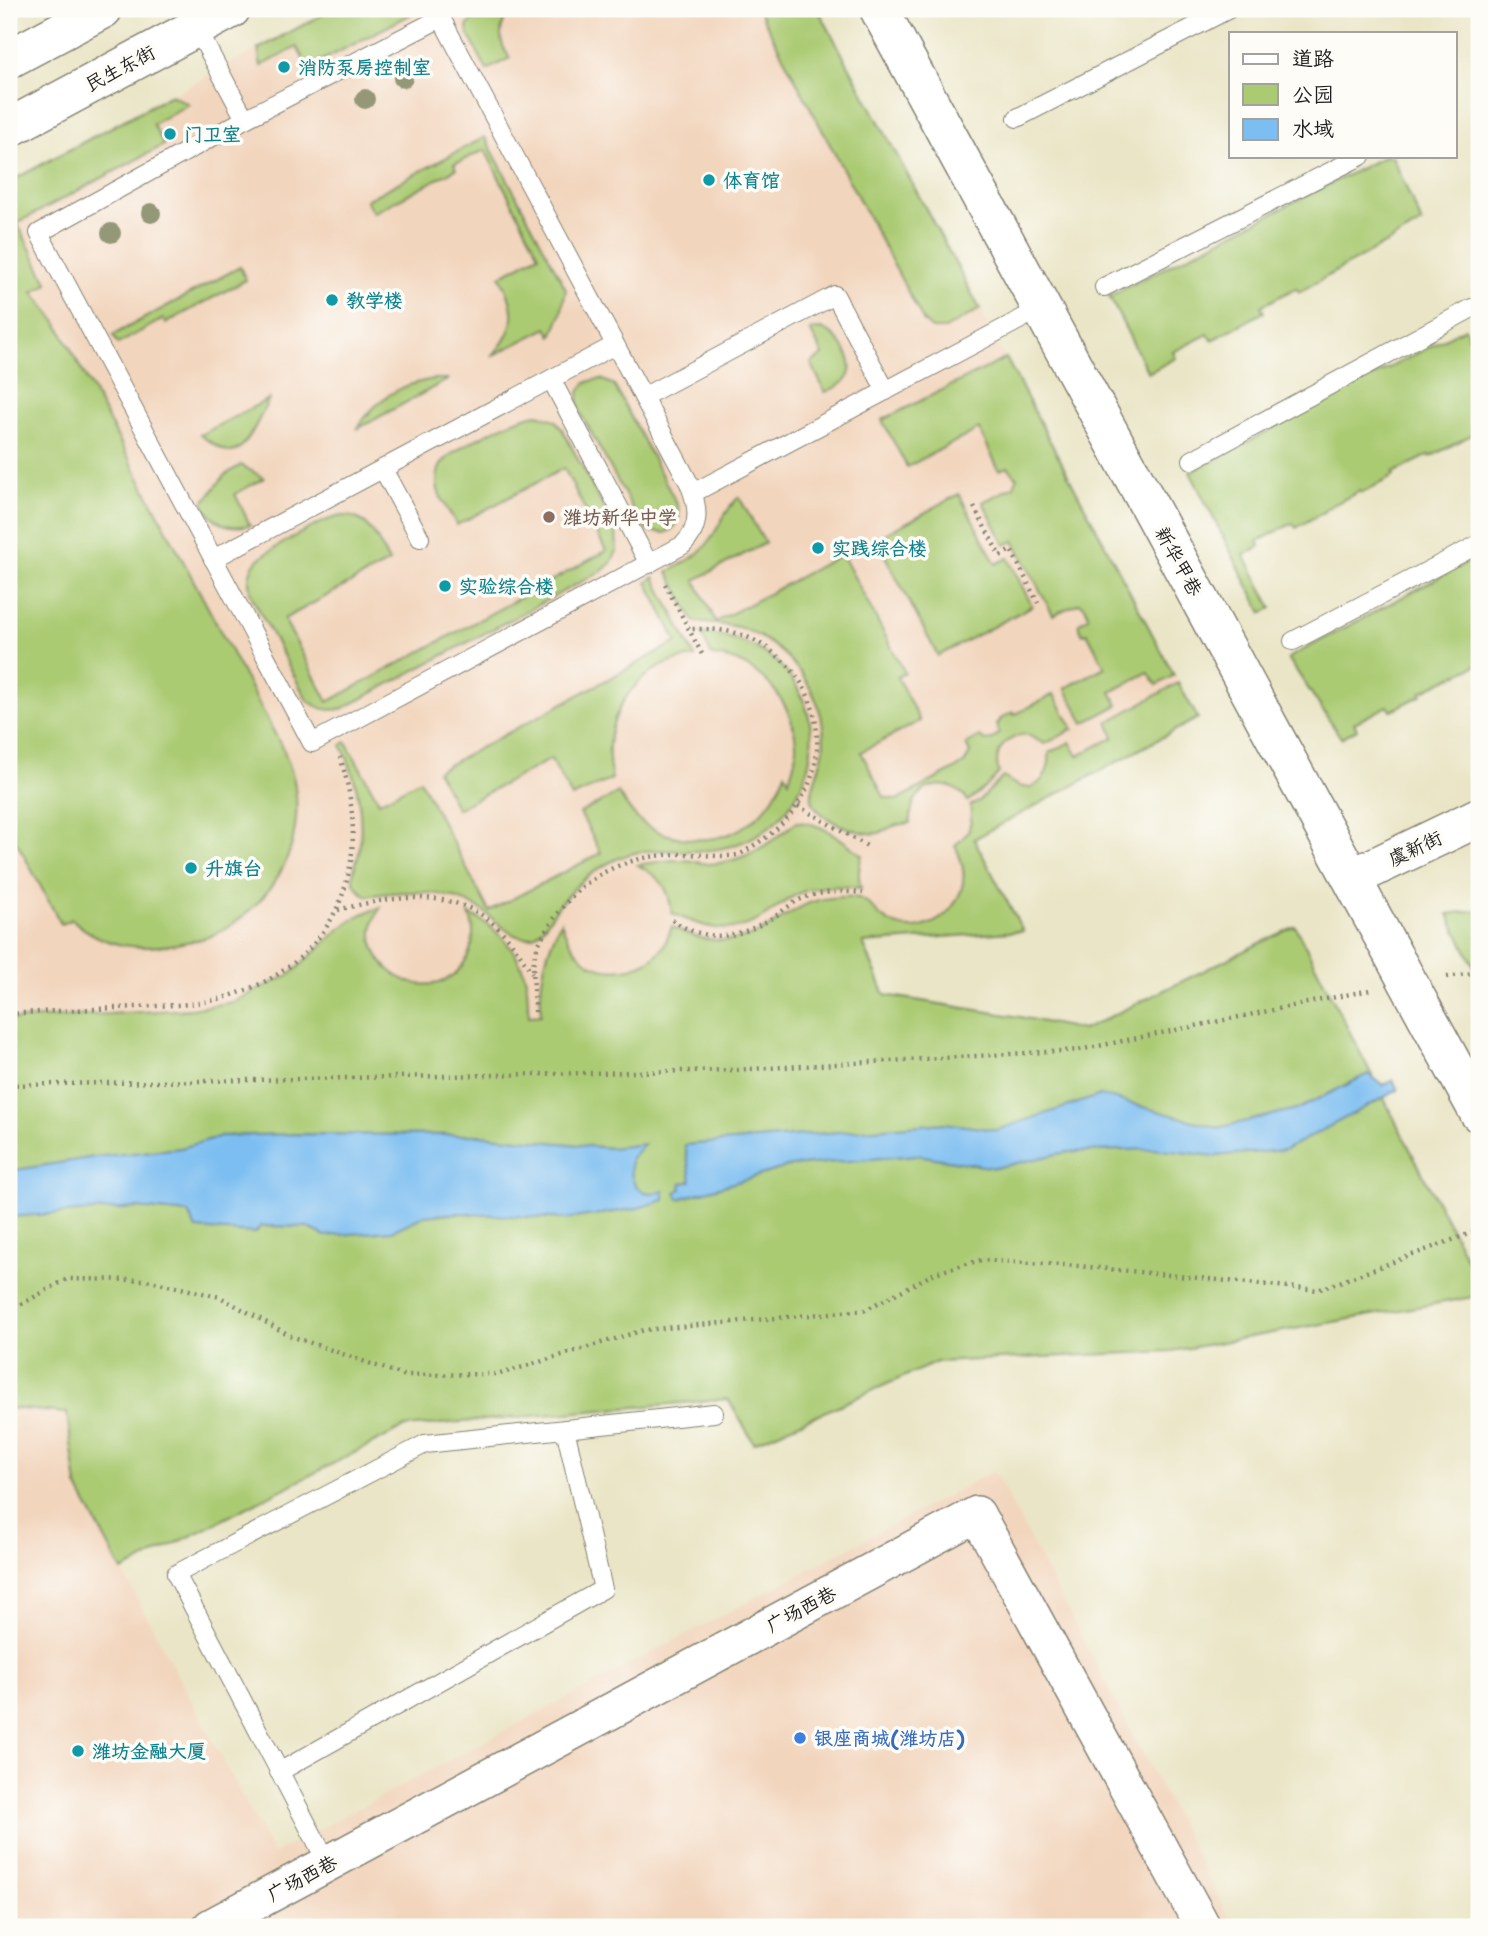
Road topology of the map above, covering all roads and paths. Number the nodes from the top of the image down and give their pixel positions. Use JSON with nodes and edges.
{"nodes":[{"id":1,"x":103,"y":9,"type":"edge"},
{"id":2,"x":231,"y":9,"type":"edge"},
{"id":3,"x":879,"y":9,"type":"edge"},
{"id":4,"x":1228,"y":9,"type":"edge"},
{"id":5,"x":196,"y":27,"type":"junction"},
{"id":6,"x":9,"y":60,"type":"edge"},
{"id":7,"x":1017,"y":118,"type":"dead end"},
{"id":8,"x":245,"y":119,"type":"junction"},
{"id":9,"x":9,"y":128,"type":"edge"},
{"id":10,"x":1357,"y":158,"type":"edge"},
{"id":11,"x":1104,"y":287,"type":"dead end"},
{"id":12,"x":1042,"y":308,"type":"junction"},
{"id":13,"x":1472,"y":308,"type":"dead end"},
{"id":14,"x":615,"y":345,"type":"junction"},
{"id":15,"x":551,"y":379,"type":"junction"},
{"id":16,"x":886,"y":391,"type":"junction"},
{"id":17,"x":643,"y":397,"type":"junction"},
{"id":18,"x":1192,"y":460,"type":"dead end"},
{"id":19,"x":383,"y":469,"type":"junction"},
{"id":20,"x":693,"y":493,"type":"junction"},
{"id":21,"x":974,"y":507,"type":"dead end"},
{"id":22,"x":419,"y":538,"type":"dead end"},
{"id":23,"x":1479,"y":544,"type":"edge"},
{"id":24,"x":213,"y":559,"type":"junction"},
{"id":25,"x":651,"y":563,"type":"junction"},
{"id":26,"x":1038,"y":603,"type":"dead end"},
{"id":27,"x":689,"y":629,"type":"junction"},
{"id":28,"x":1293,"y":641,"type":"dead end"},
{"id":29,"x":703,"y":656,"type":"dead end"},
{"id":30,"x":331,"y":733,"type":"junction"},
{"id":31,"x":798,"y":806,"type":"junction"},
{"id":32,"x":1479,"y":817,"type":"edge"},
{"id":33,"x":867,"y":846,"type":"dead end"},
{"id":34,"x":1352,"y":878,"type":"junction"},
{"id":35,"x":863,"y":893,"type":"dead end"},
{"id":36,"x":337,"y":910,"type":"junction"},
{"id":37,"x":672,"y":920,"type":"dead end"},
{"id":38,"x":534,"y":977,"type":"junction"},
{"id":39,"x":1408,"y":982,"type":"junction"},
{"id":40,"x":535,"y":1012,"type":"dead end"},
{"id":41,"x":9,"y":1014,"type":"edge"},
{"id":42,"x":9,"y":1086,"type":"edge"},
{"id":43,"x":1479,"y":1113,"type":"edge"},
{"id":44,"x":1479,"y":1230,"type":"edge"},
{"id":45,"x":9,"y":1311,"type":"edge"},
{"id":46,"x":714,"y":1413,"type":"dead end"},
{"id":47,"x":565,"y":1429,"type":"junction"},
{"id":48,"x":279,"y":1772,"type":"junction"},
{"id":49,"x":328,"y":1864,"type":"junction"},
{"id":50,"x":210,"y":1927,"type":"edge"},
{"id":51,"x":1203,"y":1927,"type":"edge"}],
"edges":[{"from":1,"to":6,"type":"street"},
{"from":2,"to":5,"type":"street","name":"民生东街"},
{"from":3,"to":12,"type":"street","name":"新华甲巷"},
{"from":4,"to":7,"type":"lane"},
{"from":5,"to":8,"type":"lane"},
{"from":5,"to":9,"type":"street","name":"民生东街"},
{"from":8,"to":14,"type":"lane"},
{"from":8,"to":24,"type":"lane"},
{"from":10,"to":11,"type":"lane"},
{"from":12,"to":16,"type":"lane"},
{"from":12,"to":34,"type":"street","name":"新华甲巷"},
{"from":13,"to":18,"type":"lane"},
{"from":14,"to":15,"type":"lane"},
{"from":14,"to":17,"type":"lane"},
{"from":15,"to":19,"type":"lane"},
{"from":15,"to":25,"type":"lane"},
{"from":16,"to":17,"type":"lane"},
{"from":16,"to":20,"type":"lane"},
{"from":17,"to":20,"type":"lane"},
{"from":19,"to":22,"type":"lane"},
{"from":19,"to":24,"type":"lane"},
{"from":20,"to":25,"type":"lane"},
{"from":21,"to":26,"type":"path"},
{"from":23,"to":28,"type":"lane"},
{"from":24,"to":30,"type":"lane"},
{"from":25,"to":27,"type":"path"},
{"from":25,"to":30,"type":"lane"},
{"from":27,"to":29,"type":"path"},
{"from":27,"to":31,"type":"path"},
{"from":30,"to":36,"type":"path"},
{"from":31,"to":33,"type":"path"},
{"from":31,"to":38,"type":"path"},
{"from":32,"to":34,"type":"street","name":"虞新街"},
{"from":34,"to":39,"type":"street","name":"新华甲巷"},
{"from":35,"to":37,"type":"path"},
{"from":36,"to":38,"type":"path"},
{"from":36,"to":41,"type":"path"},
{"from":38,"to":40,"type":"path"},
{"from":39,"to":42,"type":"path"},
{"from":39,"to":43,"type":"street","name":"新华甲巷"},
{"from":44,"to":45,"type":"path"},
{"from":46,"to":47,"type":"lane"},
{"from":47,"to":48,"type":"lane"},
{"from":47,"to":48,"type":"lane"},
{"from":48,"to":49,"type":"lane"},
{"from":49,"to":50,"type":"street","name":"广场西巷"},
{"from":49,"to":51,"type":"street","name":"广场西巷"}]}
